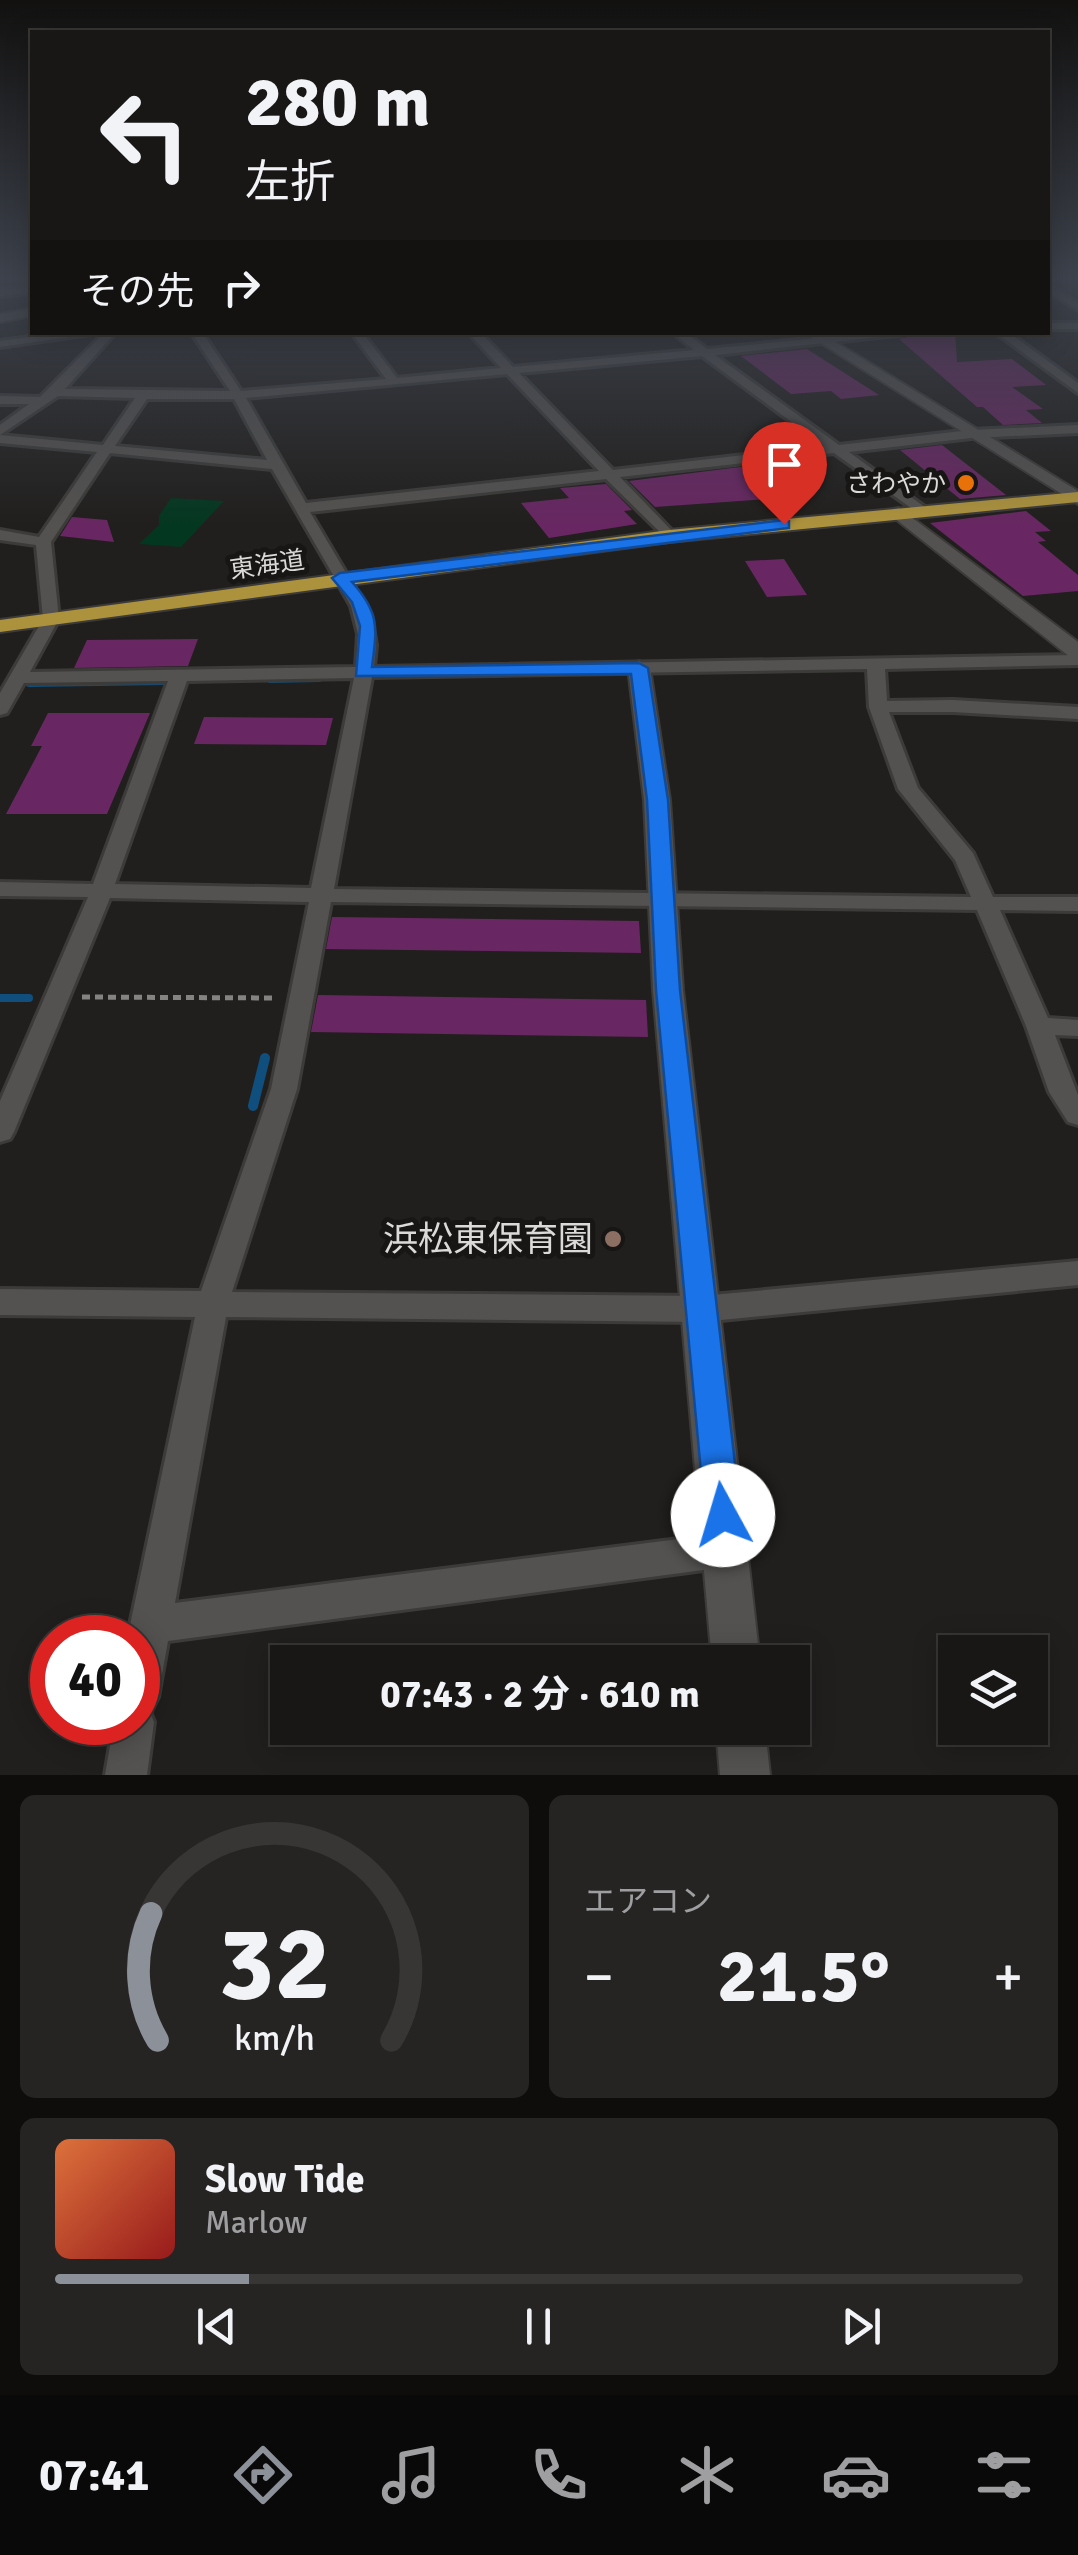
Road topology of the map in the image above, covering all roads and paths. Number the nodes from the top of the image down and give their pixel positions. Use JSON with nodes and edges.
{"nodes":[{"id":1,"x":84,"y":360,"type":"edge"},
{"id":2,"x":215,"y":360,"type":"edge"},
{"id":3,"x":378,"y":360,"type":"edge"},
{"id":4,"x":502,"y":360,"type":"edge"},
{"id":5,"x":620,"y":360,"type":"edge"},
{"id":6,"x":715,"y":360,"type":"edge"},
{"id":7,"x":852,"y":360,"type":"edge"},
{"id":8,"x":1038,"y":360,"type":"edge"},
{"id":9,"x":512,"y":370,"type":"junction"},
{"id":10,"x":394,"y":381,"type":"junction"},
{"id":11,"x":1078,"y":389,"type":"edge"},
{"id":12,"x":238,"y":394,"type":"junction"},
{"id":13,"x":143,"y":395,"type":"junction"},
{"id":14,"x":49,"y":397,"type":"junction"},
{"id":15,"x":0,"y":400,"type":"edge"},
{"id":16,"x":1078,"y":429,"type":"edge"},
{"id":17,"x":971,"y":434,"type":"junction"},
{"id":18,"x":0,"y":435,"type":"edge"},
{"id":19,"x":108,"y":450,"type":"junction"},
{"id":20,"x":836,"y":450,"type":"junction"},
{"id":21,"x":278,"y":465,"type":"junction"},
{"id":22,"x":608,"y":475,"type":"junction"},
{"id":23,"x":1077,"y":497,"type":"edge"},
{"id":24,"x":303,"y":508,"type":"junction"},
{"id":25,"x":921,"y":511,"type":"junction"},
{"id":26,"x":899,"y":513,"type":"junction"},
{"id":27,"x":0,"y":535,"type":"edge"},
{"id":28,"x":669,"y":536,"type":"junction"},
{"id":29,"x":43,"y":542,"type":"junction"},
{"id":30,"x":340,"y":578,"type":"junction"},
{"id":31,"x":51,"y":620,"type":"junction"},
{"id":32,"x":0,"y":626,"type":"edge"},
{"id":33,"x":1078,"y":652,"type":"edge"},
{"id":34,"x":1078,"y":660,"type":"edge"},
{"id":35,"x":876,"y":665,"type":"junction"},
{"id":36,"x":639,"y":668,"type":"junction"},
{"id":37,"x":362,"y":672,"type":"junction"},
{"id":38,"x":179,"y":676,"type":"junction"},
{"id":39,"x":19,"y":678,"type":"junction"},
{"id":40,"x":878,"y":707,"type":"junction"},
{"id":41,"x":0,"y":709,"type":"edge"},
{"id":42,"x":1078,"y":713,"type":"edge"},
{"id":43,"x":0,"y":890,"type":"edge"},
{"id":44,"x":104,"y":890,"type":"junction"},
{"id":45,"x":318,"y":893,"type":"junction"},
{"id":46,"x":661,"y":902,"type":"junction"},
{"id":47,"x":983,"y":903,"type":"junction"},
{"id":48,"x":1078,"y":904,"type":"edge"},
{"id":49,"x":58,"y":996,"type":"junction"},
{"id":50,"x":300,"y":998,"type":"junction"},
{"id":51,"x":1039,"y":1026,"type":"junction"},
{"id":52,"x":1078,"y":1028,"type":"edge"},
{"id":53,"x":1078,"y":1115,"type":"edge"},
{"id":54,"x":0,"y":1132,"type":"edge"},
{"id":55,"x":1078,"y":1273,"type":"edge"},
{"id":56,"x":0,"y":1302,"type":"edge"},
{"id":57,"x":213,"y":1303,"type":"junction"},
{"id":58,"x":701,"y":1309,"type":"junction"},
{"id":59,"x":726,"y":1550,"type":"junction"},
{"id":60,"x":150,"y":1615,"type":"edge"},
{"id":61,"x":160,"y":1622,"type":"edge"},
{"id":62,"x":734,"y":1645,"type":"edge"},
{"id":63,"x":131,"y":1745,"type":"edge"},
{"id":64,"x":742,"y":1745,"type":"edge"},
{"id":65,"x":126,"y":1775,"type":"edge"},
{"id":66,"x":744,"y":1775,"type":"edge"}],
"edges":[{"from":1,"to":14,"type":"street"},
{"from":2,"to":12,"type":"street"},
{"from":3,"to":10,"type":"street"},
{"from":4,"to":9,"type":"street"},
{"from":5,"to":9,"type":"street"},
{"from":6,"to":20,"type":"street"},
{"from":7,"to":17,"type":"street"},
{"from":8,"to":11,"type":"street"},
{"from":9,"to":10,"type":"street"},
{"from":9,"to":22,"type":"street"},
{"from":10,"to":12,"type":"street"},
{"from":12,"to":13,"type":"street"},
{"from":12,"to":21,"type":"street"},
{"from":13,"to":14,"type":"street"},
{"from":13,"to":19,"type":"street"},
{"from":14,"to":15,"type":"street"},
{"from":14,"to":18,"type":"street"},
{"from":16,"to":17,"type":"street"},
{"from":17,"to":20,"type":"street"},
{"from":17,"to":23,"type":"street"},
{"from":18,"to":19,"type":"street"},
{"from":19,"to":21,"type":"street"},
{"from":19,"to":29,"type":"street"},
{"from":20,"to":22,"type":"street"},
{"from":20,"to":25,"type":"street"},
{"from":21,"to":24,"type":"street"},
{"from":22,"to":24,"type":"street"},
{"from":22,"to":28,"type":"street"},
{"from":23,"to":25,"type":"highway","name":"東海道"},
{"from":24,"to":30,"type":"street"},
{"from":25,"to":26,"type":"highway","name":"東海道"},
{"from":26,"to":28,"type":"highway","name":"東海道"},
{"from":26,"to":33,"type":"street"},
{"from":27,"to":29,"type":"street"},
{"from":28,"to":30,"type":"highway","name":"東海道"},
{"from":29,"to":31,"type":"street"},
{"from":30,"to":31,"type":"highway","name":"東海道"},
{"from":30,"to":37,"type":"street"},
{"from":31,"to":32,"type":"highway","name":"東海道"},
{"from":31,"to":39,"type":"street"},
{"from":34,"to":35,"type":"street"},
{"from":35,"to":36,"type":"street"},
{"from":35,"to":40,"type":"street"},
{"from":36,"to":37,"type":"street"},
{"from":36,"to":46,"type":"street"},
{"from":37,"to":38,"type":"street"},
{"from":37,"to":45,"type":"street"},
{"from":38,"to":39,"type":"street"},
{"from":38,"to":44,"type":"street"},
{"from":39,"to":41,"type":"street"},
{"from":40,"to":42,"type":"street"},
{"from":40,"to":47,"type":"street"},
{"from":43,"to":44,"type":"street"},
{"from":44,"to":45,"type":"street"},
{"from":44,"to":49,"type":"street"},
{"from":45,"to":46,"type":"street"},
{"from":45,"to":50,"type":"street"},
{"from":46,"to":47,"type":"street"},
{"from":46,"to":58,"type":"street"},
{"from":47,"to":48,"type":"street"},
{"from":47,"to":51,"type":"street"},
{"from":49,"to":50,"type":"path"},
{"from":49,"to":54,"type":"street"},
{"from":50,"to":57,"type":"street"},
{"from":51,"to":52,"type":"street"},
{"from":51,"to":53,"type":"street"},
{"from":55,"to":58,"type":"street"},
{"from":56,"to":57,"type":"street"},
{"from":57,"to":58,"type":"street"},
{"from":57,"to":60,"type":"street"},
{"from":58,"to":59,"type":"street"},
{"from":59,"to":61,"type":"street"},
{"from":59,"to":62,"type":"street"},
{"from":63,"to":65,"type":"street"},
{"from":64,"to":66,"type":"street"}]}
